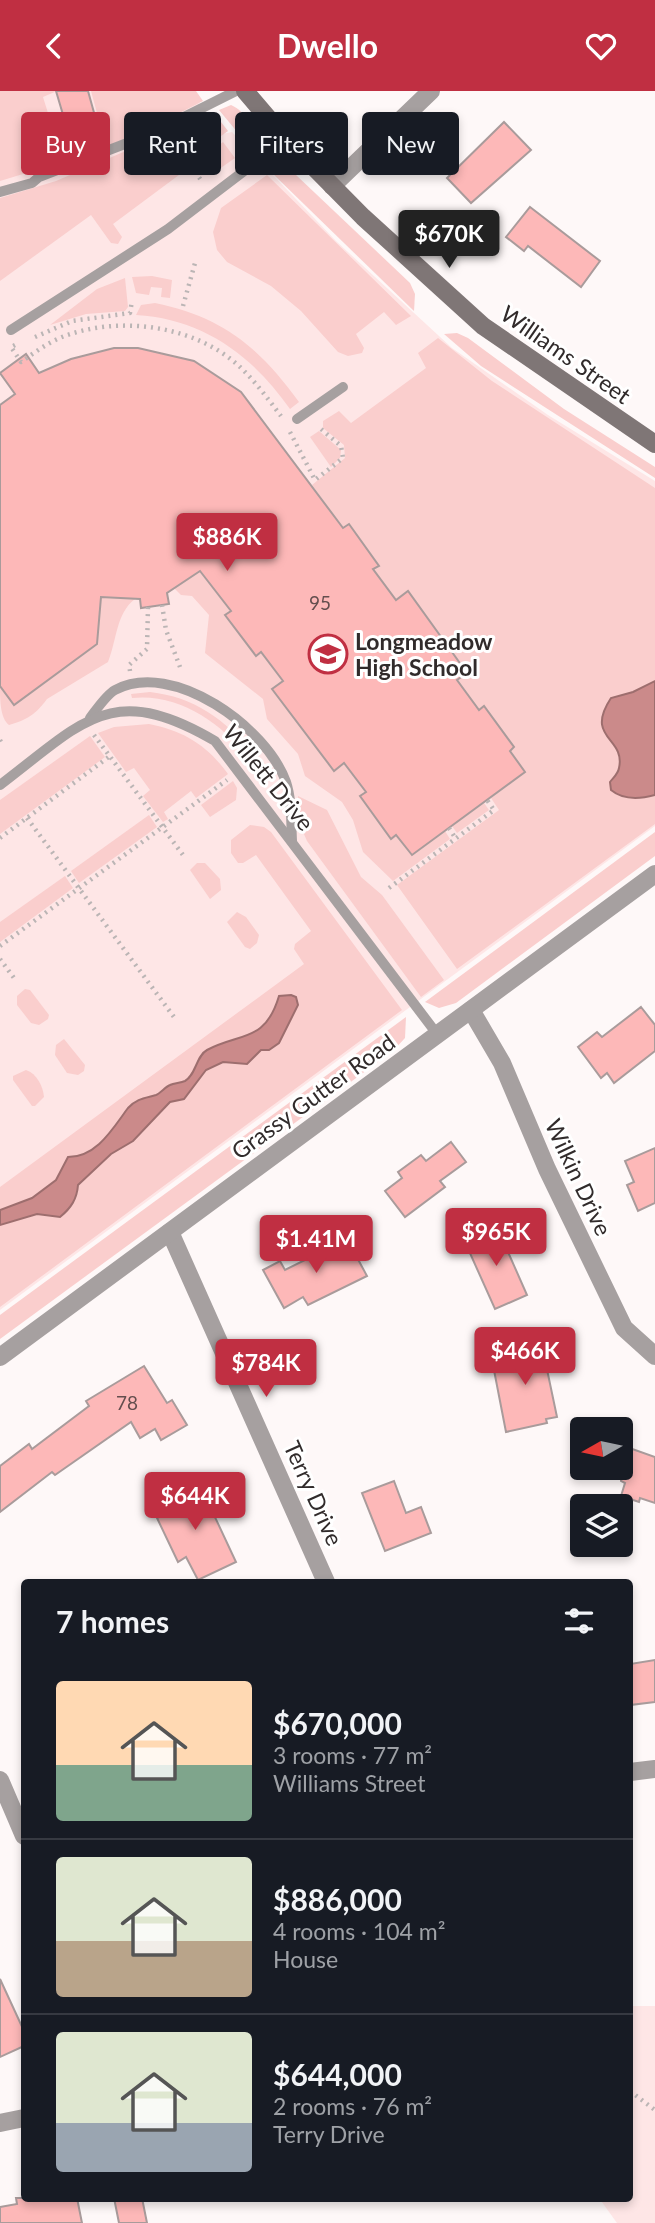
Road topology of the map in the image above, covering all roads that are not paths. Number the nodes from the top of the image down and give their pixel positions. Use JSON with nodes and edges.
{"nodes":[{"id":1,"x":236,"y":91,"type":"edge"},
{"id":2,"x":245,"y":91,"type":"edge"},
{"id":3,"x":431,"y":91,"type":"edge"},
{"id":4,"x":263,"y":112,"type":"edge"},
{"id":5,"x":239,"y":175,"type":"edge"},
{"id":6,"x":321,"y":175,"type":"edge"},
{"id":7,"x":332,"y":186,"type":"junction"},
{"id":8,"x":0,"y":192,"type":"edge"},
{"id":9,"x":11,"y":330,"type":"dead end"},
{"id":10,"x":343,"y":387,"type":"dead end"},
{"id":11,"x":297,"y":419,"type":"dead end"},
{"id":12,"x":655,"y":445,"type":"edge"},
{"id":13,"x":89,"y":719,"type":"junction"},
{"id":14,"x":0,"y":785,"type":"edge"},
{"id":15,"x":293,"y":844,"type":"junction"},
{"id":16,"x":655,"y":874,"type":"edge"},
{"id":17,"x":471,"y":1010,"type":"junction"},
{"id":18,"x":438,"y":1034,"type":"junction"},
{"id":19,"x":170,"y":1232,"type":"junction"},
{"id":20,"x":655,"y":1356,"type":"edge"},
{"id":21,"x":0,"y":1357,"type":"edge"},
{"id":22,"x":325,"y":1579,"type":"edge"},
{"id":23,"x":655,"y":1769,"type":"edge"},
{"id":24,"x":633,"y":1772,"type":"edge"},
{"id":25,"x":0,"y":1780,"type":"edge"},
{"id":26,"x":21,"y":1829,"type":"edge"},
{"id":27,"x":21,"y":2119,"type":"edge"},
{"id":28,"x":0,"y":2123,"type":"edge"}],
"edges":[{"from":1,"to":8,"type":"lane"},
{"from":2,"to":4,"type":"main road","name":"Williams Street"},
{"from":3,"to":7,"type":"street"},
{"from":5,"to":9,"type":"lane"},
{"from":6,"to":7,"type":"main road","name":"Williams Street"},
{"from":7,"to":12,"type":"main road","name":"Williams Street"},
{"from":10,"to":11,"type":"lane"},
{"from":13,"to":14,"type":"lane","name":"Willett Drive"},
{"from":13,"to":15,"type":"lane","name":"Willett Drive"},
{"from":13,"to":15,"type":"lane"},
{"from":15,"to":18,"type":"lane","name":"Willett Drive"},
{"from":16,"to":17,"type":"street","name":"Grassy Gutter Road"},
{"from":17,"to":18,"type":"street","name":"Grassy Gutter Road"},
{"from":17,"to":20,"type":"street","name":"Wilkin Drive"},
{"from":18,"to":19,"type":"street","name":"Grassy Gutter Road"},
{"from":19,"to":21,"type":"street","name":"Grassy Gutter Road"},
{"from":19,"to":22,"type":"street","name":"Terry Drive"},
{"from":23,"to":24,"type":"street"},
{"from":25,"to":26,"type":"street"},
{"from":27,"to":28,"type":"street"}]}
